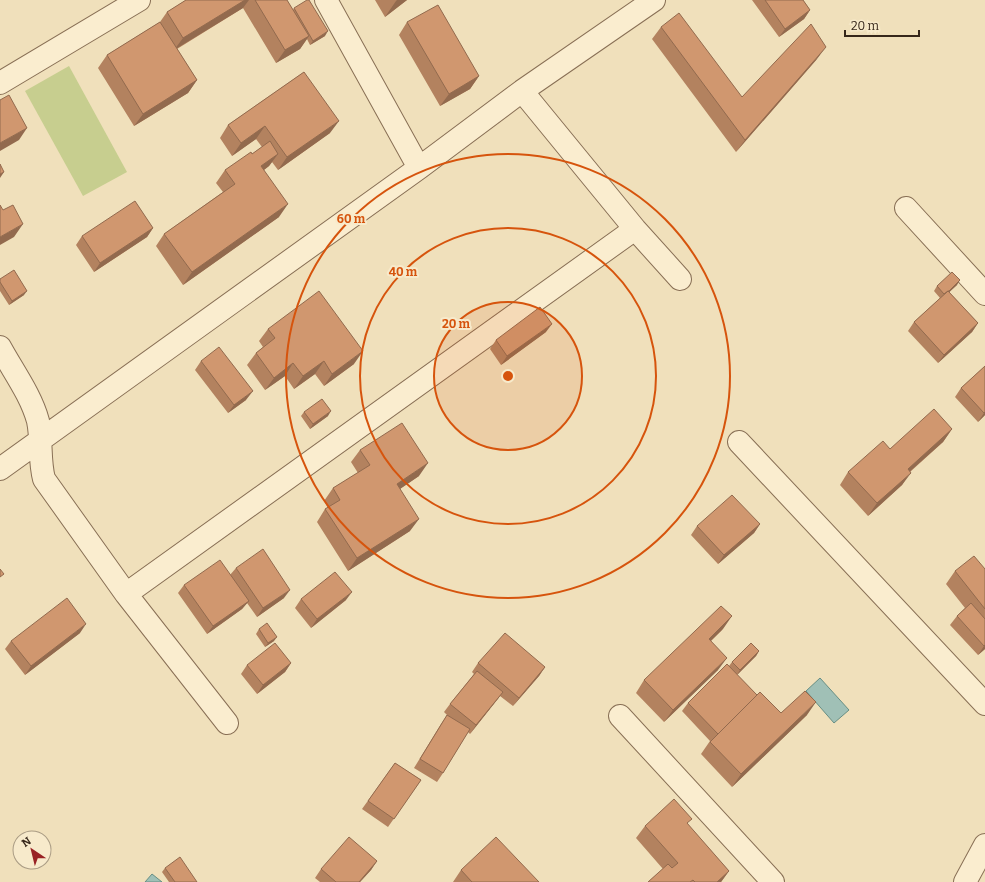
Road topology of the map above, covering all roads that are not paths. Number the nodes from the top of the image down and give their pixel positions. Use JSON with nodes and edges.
{"nodes":[{"id":1,"x":139,"y":0,"type":"edge"},
{"id":2,"x":326,"y":0,"type":"edge"},
{"id":3,"x":654,"y":0,"type":"edge"},
{"id":4,"x":0,"y":83,"type":"edge"},
{"id":5,"x":522,"y":91,"type":"junction"},
{"id":6,"x":418,"y":168,"type":"junction"},
{"id":7,"x":906,"y":208,"type":"dead end"},
{"id":8,"x":635,"y":229,"type":"junction"},
{"id":9,"x":680,"y":280,"type":"dead end"},
{"id":10,"x":985,"y":294,"type":"edge"},
{"id":11,"x":0,"y":347,"type":"edge"},
{"id":12,"x":40,"y":440,"type":"junction"},
{"id":13,"x":739,"y":442,"type":"dead end"},
{"id":14,"x":0,"y":469,"type":"edge"},
{"id":15,"x":126,"y":594,"type":"junction"},
{"id":16,"x":985,"y":704,"type":"edge"},
{"id":17,"x":620,"y":716,"type":"dead end"},
{"id":18,"x":227,"y":723,"type":"dead end"},
{"id":19,"x":985,"y":845,"type":"edge"},
{"id":20,"x":773,"y":882,"type":"edge"},
{"id":21,"x":964,"y":882,"type":"edge"}],
"edges":[{"from":1,"to":4,"type":"street"},
{"from":2,"to":6,"type":"street"},
{"from":3,"to":5,"type":"street"},
{"from":5,"to":6,"type":"street"},
{"from":5,"to":8,"type":"street"},
{"from":6,"to":12,"type":"street"},
{"from":7,"to":10,"type":"street"},
{"from":8,"to":9,"type":"street"},
{"from":8,"to":15,"type":"street"},
{"from":11,"to":12,"type":"street"},
{"from":12,"to":14,"type":"street"},
{"from":12,"to":15,"type":"street"},
{"from":13,"to":16,"type":"street"},
{"from":15,"to":18,"type":"street"},
{"from":17,"to":20,"type":"street"},
{"from":19,"to":21,"type":"street"}]}
